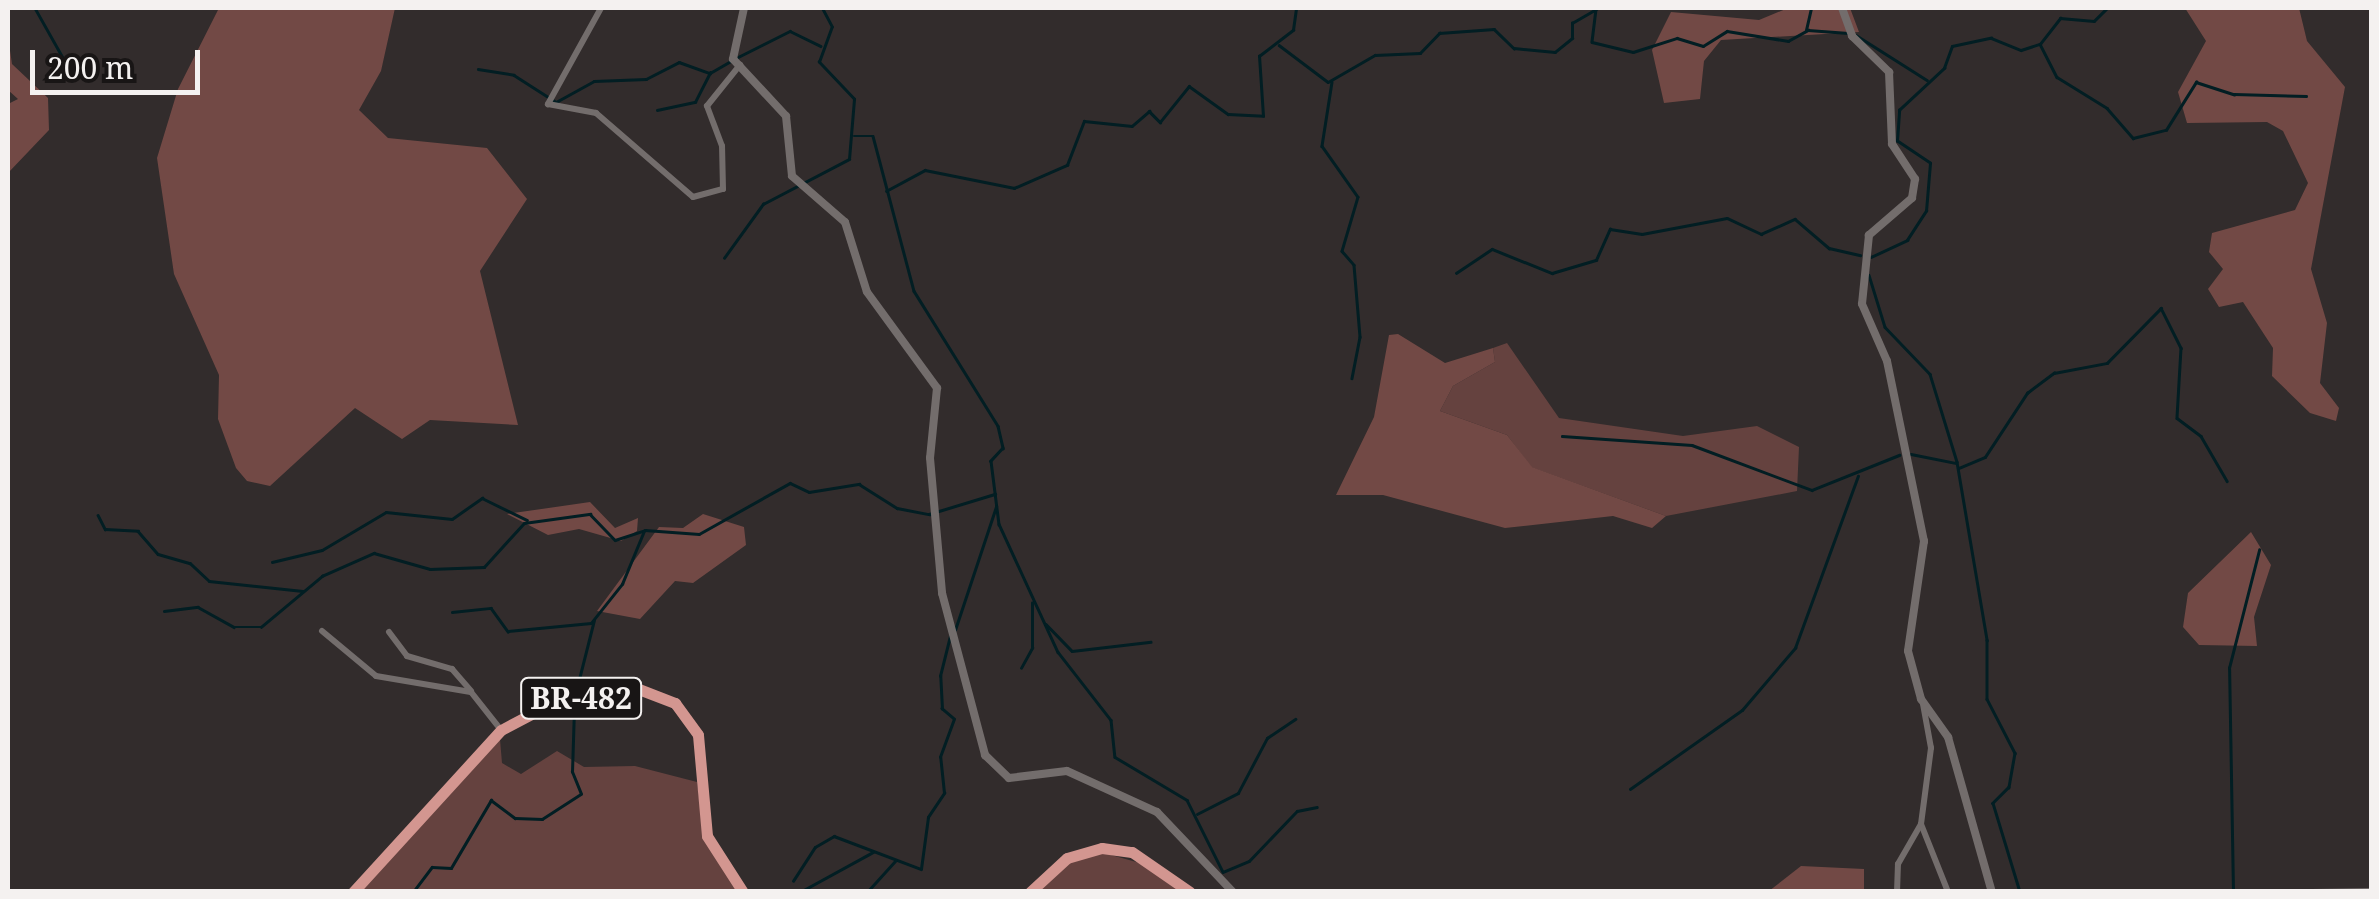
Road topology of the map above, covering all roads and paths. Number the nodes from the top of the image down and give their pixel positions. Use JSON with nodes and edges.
{"nodes":[{"id":1,"x":601,"y":8,"type":"edge"},
{"id":2,"x":744,"y":8,"type":"edge"},
{"id":3,"x":1842,"y":8,"type":"edge"},
{"id":4,"x":740,"y":65,"type":"junction"},
{"id":5,"x":322,"y":631,"type":"dead end"},
{"id":6,"x":389,"y":632,"type":"dead end"},
{"id":7,"x":471,"y":692,"type":"junction"},
{"id":8,"x":1921,"y":698,"type":"junction"},
{"id":9,"x":501,"y":730,"type":"junction"},
{"id":10,"x":1921,"y":824,"type":"junction"},
{"id":11,"x":2372,"y":891,"type":"edge"},
{"id":12,"x":353,"y":892,"type":"edge"},
{"id":13,"x":743,"y":892,"type":"edge"},
{"id":14,"x":1030,"y":892,"type":"edge"},
{"id":15,"x":1190,"y":892,"type":"edge"},
{"id":16,"x":1233,"y":892,"type":"edge"},
{"id":17,"x":1896,"y":892,"type":"edge"},
{"id":18,"x":1948,"y":892,"type":"edge"},
{"id":19,"x":1992,"y":892,"type":"edge"},
{"id":20,"x":2312,"y":892,"type":"edge"}],
"edges":[{"from":1,"to":4,"type":"street"},
{"from":2,"to":4,"type":"street"},
{"from":3,"to":8,"type":"street"},
{"from":4,"to":16,"type":"street"},
{"from":5,"to":7,"type":"street"},
{"from":6,"to":7,"type":"street"},
{"from":7,"to":9,"type":"street"},
{"from":8,"to":10,"type":"street"},
{"from":8,"to":19,"type":"street"},
{"from":9,"to":12,"type":"highway","number":"BR-482"},
{"from":9,"to":13,"type":"highway","number":"BR-482"},
{"from":10,"to":17,"type":"street"},
{"from":10,"to":18,"type":"street"},
{"from":11,"to":20,"type":"street"},
{"from":14,"to":15,"type":"highway"}]}
